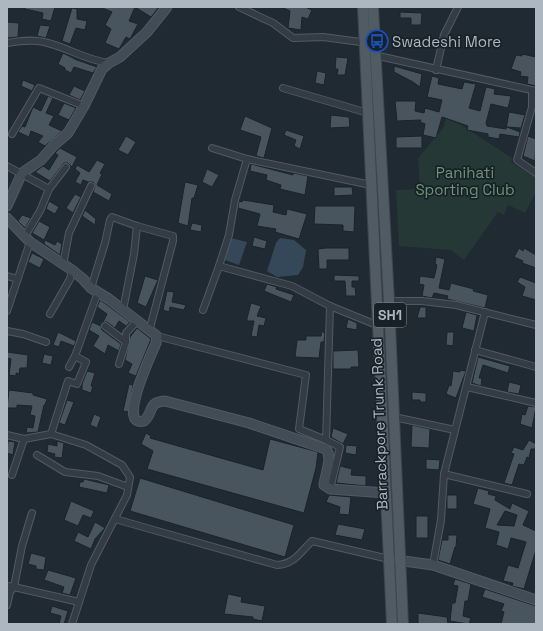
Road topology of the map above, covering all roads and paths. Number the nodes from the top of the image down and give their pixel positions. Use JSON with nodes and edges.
{"nodes":[{"id":1,"x":167,"y":7,"type":"edge"},
{"id":2,"x":239,"y":7,"type":"edge"},
{"id":3,"x":363,"y":7,"type":"edge"},
{"id":4,"x":373,"y":7,"type":"edge"},
{"id":5,"x":458,"y":7,"type":"edge"},
{"id":6,"x":7,"y":43,"type":"edge"},
{"id":7,"x":365,"y":43,"type":"junction"},
{"id":8,"x":376,"y":44,"type":"junction"},
{"id":9,"x":370,"y":54,"type":"junction"},
{"id":10,"x":108,"y":63,"type":"junction"},
{"id":11,"x":436,"y":70,"type":"junction"},
{"id":12,"x":283,"y":88,"type":"dead end"},
{"id":13,"x":534,"y":91,"type":"edge"},
{"id":14,"x":84,"y":106,"type":"junction"},
{"id":15,"x":368,"y":113,"type":"junction"},
{"id":16,"x":12,"y":134,"type":"dead end"},
{"id":17,"x":212,"y":148,"type":"dead end"},
{"id":18,"x":247,"y":159,"type":"junction"},
{"id":19,"x":7,"y":166,"type":"edge"},
{"id":20,"x":66,"y":167,"type":"dead end"},
{"id":21,"x":22,"y":173,"type":"junction"},
{"id":22,"x":536,"y":173,"type":"edge"},
{"id":23,"x":370,"y":185,"type":"junction"},
{"id":24,"x":91,"y":186,"type":"dead end"},
{"id":25,"x":49,"y":189,"type":"junction"},
{"id":26,"x":7,"y":206,"type":"edge"},
{"id":27,"x":7,"y":218,"type":"edge"},
{"id":28,"x":137,"y":226,"type":"junction"},
{"id":29,"x":28,"y":239,"type":"junction"},
{"id":30,"x":63,"y":265,"type":"junction"},
{"id":31,"x":219,"y":266,"type":"junction"},
{"id":32,"x":72,"y":270,"type":"junction"},
{"id":33,"x":7,"y":276,"type":"edge"},
{"id":34,"x":18,"y":279,"type":"junction"},
{"id":35,"x":94,"y":290,"type":"junction"},
{"id":36,"x":389,"y":301,"type":"junction"},
{"id":37,"x":330,"y":306,"type":"junction"},
{"id":38,"x":7,"y":310,"type":"edge"},
{"id":39,"x":123,"y":310,"type":"junction"},
{"id":40,"x":203,"y":310,"type":"dead end"},
{"id":41,"x":485,"y":312,"type":"junction"},
{"id":42,"x":50,"y":314,"type":"dead end"},
{"id":43,"x":137,"y":321,"type":"junction"},
{"id":44,"x":536,"y":325,"type":"edge"},
{"id":45,"x":105,"y":326,"type":"dead end"},
{"id":46,"x":379,"y":326,"type":"junction"},
{"id":47,"x":150,"y":328,"type":"junction"},
{"id":48,"x":7,"y":331,"type":"edge"},
{"id":49,"x":157,"y":336,"type":"junction"},
{"id":50,"x":46,"y":342,"type":"dead end"},
{"id":51,"x":126,"y":342,"type":"junction"},
{"id":52,"x":475,"y":350,"type":"junction"},
{"id":53,"x":76,"y":356,"type":"junction"},
{"id":54,"x":119,"y":364,"type":"dead end"},
{"id":55,"x":69,"y":367,"type":"dead end"},
{"id":56,"x":536,"y":367,"type":"edge"},
{"id":57,"x":466,"y":387,"type":"junction"},
{"id":58,"x":536,"y":403,"type":"edge"},
{"id":59,"x":394,"y":417,"type":"junction"},
{"id":60,"x":455,"y":430,"type":"junction"},
{"id":61,"x":51,"y":434,"type":"junction"},
{"id":62,"x":7,"y":435,"type":"edge"},
{"id":63,"x":24,"y":439,"type":"junction"},
{"id":64,"x":326,"y":440,"type":"junction"},
{"id":65,"x":37,"y":455,"type":"dead end"},
{"id":66,"x":12,"y":474,"type":"dead end"},
{"id":67,"x":444,"y":474,"type":"junction"},
{"id":68,"x":128,"y":487,"type":"junction"},
{"id":69,"x":330,"y":489,"type":"junction"},
{"id":70,"x":386,"y":493,"type":"junction"},
{"id":71,"x":527,"y":494,"type":"dead end"},
{"id":72,"x":32,"y":513,"type":"dead end"},
{"id":73,"x":115,"y":519,"type":"junction"},
{"id":74,"x":394,"y":559,"type":"junction"},
{"id":75,"x":433,"y":565,"type":"junction"},
{"id":76,"x":7,"y":586,"type":"edge"},
{"id":77,"x":14,"y":587,"type":"junction"},
{"id":78,"x":536,"y":600,"type":"edge"},
{"id":79,"x":79,"y":602,"type":"junction"},
{"id":80,"x":7,"y":605,"type":"edge"},
{"id":81,"x":72,"y":624,"type":"edge"},
{"id":82,"x":392,"y":624,"type":"edge"},
{"id":83,"x":403,"y":624,"type":"edge"}],
"edges":[{"from":1,"to":10,"type":"street"},
{"from":2,"to":7,"type":"street"},
{"from":3,"to":7,"type":"main road","name":"Barrackpore Trunk Road","number":"SH1"},
{"from":4,"to":8,"type":"main road","name":"Barrackpore Trunk Road","number":"SH1"},
{"from":5,"to":11,"type":"street"},
{"from":6,"to":10,"type":"street"},
{"from":7,"to":8,"type":"street"},
{"from":7,"to":9,"type":"main road","name":"Barrackpore Trunk Road","number":"SH1"},
{"from":8,"to":9,"type":"main road","name":"Barrackpore Trunk Road","number":"SH1"},
{"from":9,"to":11,"type":"street"},
{"from":9,"to":15,"type":"main road","name":"Barrackpore Trunk Road","number":"SH1"},
{"from":9,"to":36,"type":"main road","name":"Barrackpore Trunk Road","number":"SH1"},
{"from":10,"to":14,"type":"street"},
{"from":11,"to":13,"type":"street"},
{"from":12,"to":15,"type":"street"},
{"from":13,"to":22,"type":"street"},
{"from":14,"to":16,"type":"street"},
{"from":14,"to":21,"type":"street"},
{"from":15,"to":23,"type":"main road","name":"Barrackpore Trunk Road","number":"SH1"},
{"from":17,"to":18,"type":"street"},
{"from":18,"to":23,"type":"street"},
{"from":18,"to":31,"type":"street"},
{"from":19,"to":21,"type":"street"},
{"from":20,"to":25,"type":"street"},
{"from":21,"to":25,"type":"street"},
{"from":21,"to":26,"type":"street"},
{"from":23,"to":46,"type":"main road","name":"Barrackpore Trunk Road","number":"SH1"},
{"from":24,"to":30,"type":"street"},
{"from":25,"to":29,"type":"street"},
{"from":27,"to":29,"type":"street"},
{"from":28,"to":35,"type":"street"},
{"from":28,"to":39,"type":"street"},
{"from":28,"to":47,"type":"street"},
{"from":29,"to":30,"type":"street"},
{"from":29,"to":34,"type":"street"},
{"from":30,"to":32,"type":"street"},
{"from":31,"to":37,"type":"street"},
{"from":31,"to":40,"type":"street"},
{"from":32,"to":35,"type":"street"},
{"from":32,"to":42,"type":"street"},
{"from":33,"to":34,"type":"street"},
{"from":34,"to":38,"type":"street"},
{"from":35,"to":39,"type":"street"},
{"from":35,"to":53,"type":"street"},
{"from":36,"to":41,"type":"street"},
{"from":36,"to":59,"type":"main road","name":"Barrackpore Trunk Road","number":"SH1"},
{"from":37,"to":46,"type":"street"},
{"from":37,"to":64,"type":"street"},
{"from":39,"to":43,"type":"street"},
{"from":41,"to":44,"type":"street"},
{"from":41,"to":52,"type":"street"},
{"from":43,"to":47,"type":"street"},
{"from":43,"to":51,"type":"street"},
{"from":45,"to":51,"type":"street"},
{"from":46,"to":70,"type":"main road","name":"Barrackpore Trunk Road","number":"SH1"},
{"from":47,"to":49,"type":"street"},
{"from":48,"to":50,"type":"street"},
{"from":49,"to":64,"type":"street"},
{"from":49,"to":69,"type":"street"},
{"from":51,"to":54,"type":"street"},
{"from":52,"to":56,"type":"street"},
{"from":52,"to":57,"type":"street"},
{"from":53,"to":55,"type":"street"},
{"from":53,"to":61,"type":"street"},
{"from":57,"to":58,"type":"street"},
{"from":57,"to":60,"type":"street"},
{"from":59,"to":60,"type":"street"},
{"from":59,"to":74,"type":"main road","name":"Barrackpore Trunk Road","number":"SH1"},
{"from":60,"to":67,"type":"street"},
{"from":61,"to":63,"type":"street"},
{"from":61,"to":68,"type":"street"},
{"from":62,"to":63,"type":"street"},
{"from":63,"to":66,"type":"street"},
{"from":64,"to":69,"type":"street"},
{"from":65,"to":68,"type":"street"},
{"from":67,"to":71,"type":"street"},
{"from":67,"to":75,"type":"street"},
{"from":68,"to":73,"type":"street"},
{"from":69,"to":70,"type":"street"},
{"from":70,"to":74,"type":"main road","name":"Barrackpore Trunk Road","number":"SH1"},
{"from":72,"to":77,"type":"street"},
{"from":73,"to":74,"type":"street"},
{"from":73,"to":79,"type":"street"},
{"from":74,"to":75,"type":"street"},
{"from":74,"to":82,"type":"main road","name":"Barrackpore Trunk Road","number":"SH1"},
{"from":74,"to":83,"type":"main road","name":"Barrackpore Trunk Road","number":"SH1"},
{"from":75,"to":78,"type":"street"},
{"from":76,"to":77,"type":"street"},
{"from":77,"to":79,"type":"street"},
{"from":77,"to":80,"type":"street"},
{"from":79,"to":81,"type":"street"}]}
